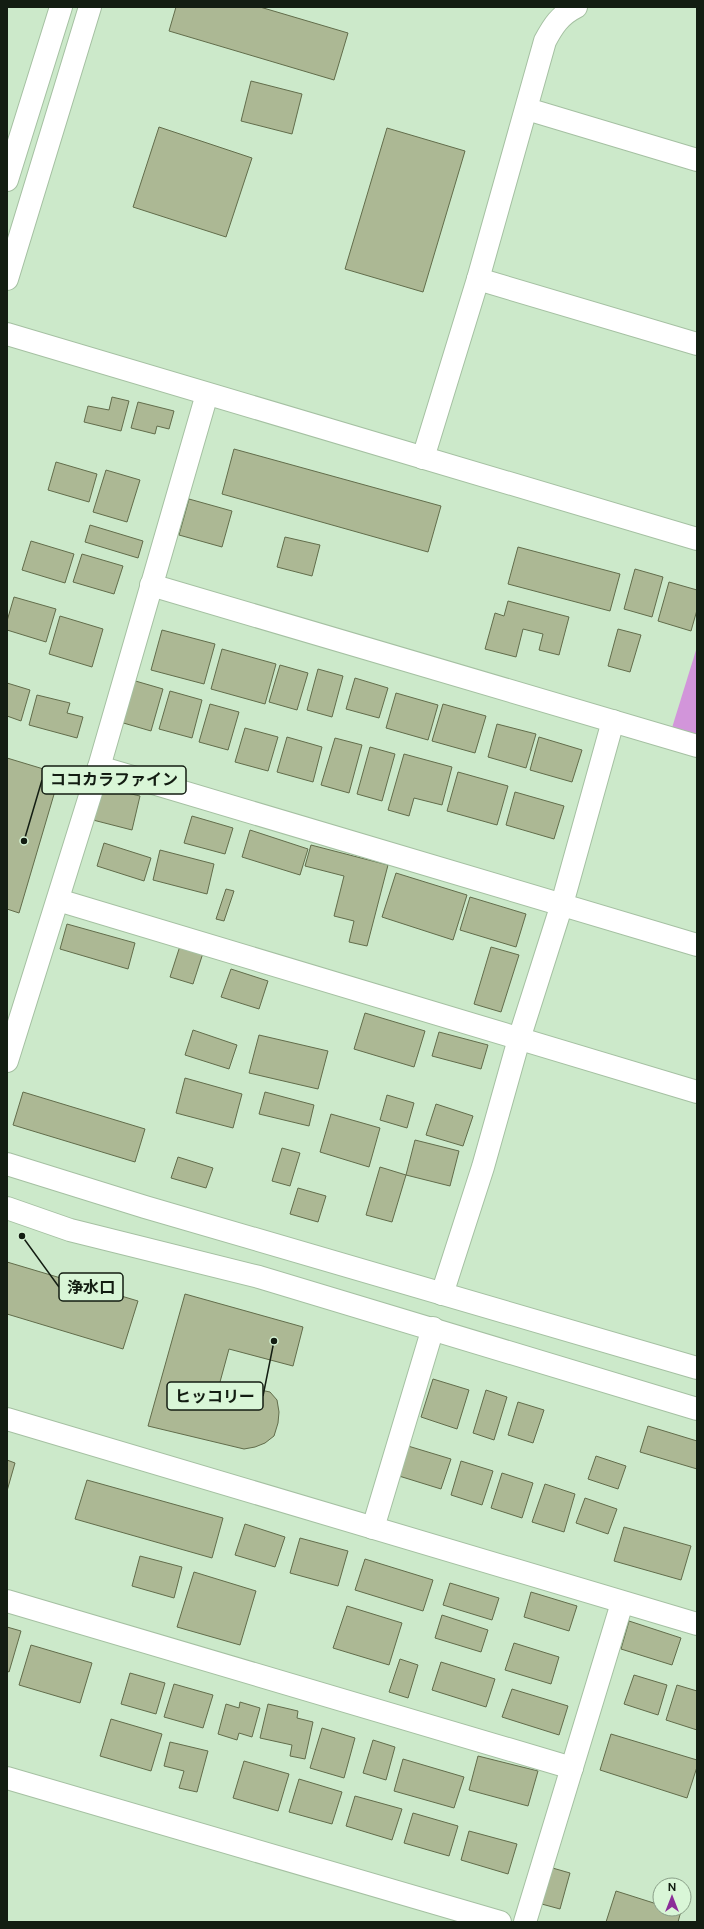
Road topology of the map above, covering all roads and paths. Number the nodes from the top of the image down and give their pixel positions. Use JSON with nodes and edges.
{"nodes":[{"id":1,"x":61,"y":7,"type":"edge"},
{"id":2,"x":90,"y":7,"type":"edge"},
{"id":3,"x":576,"y":7,"type":"edge"},
{"id":4,"x":527,"y":109,"type":"junction"},
{"id":5,"x":697,"y":160,"type":"edge"},
{"id":6,"x":7,"y":180,"type":"edge"},
{"id":7,"x":7,"y":279,"type":"edge"},
{"id":8,"x":478,"y":279,"type":"junction"},
{"id":9,"x":7,"y":334,"type":"edge"},
{"id":10,"x":697,"y":344,"type":"edge"},
{"id":11,"x":207,"y":394,"type":"junction"},
{"id":12,"x":423,"y":458,"type":"junction"},
{"id":13,"x":697,"y":540,"type":"edge"},
{"id":14,"x":151,"y":584,"type":"junction"},
{"id":15,"x":612,"y":721,"type":"junction"},
{"id":16,"x":697,"y":746,"type":"edge"},
{"id":17,"x":99,"y":767,"type":"junction"},
{"id":18,"x":58,"y":900,"type":"junction"},
{"id":19,"x":562,"y":904,"type":"junction"},
{"id":20,"x":697,"y":945,"type":"edge"},
{"id":21,"x":519,"y":1039,"type":"junction"},
{"id":22,"x":7,"y":1061,"type":"edge"},
{"id":23,"x":697,"y":1092,"type":"edge"},
{"id":24,"x":7,"y":1164,"type":"edge"},
{"id":25,"x":7,"y":1208,"type":"edge"},
{"id":26,"x":442,"y":1294,"type":"junction"},
{"id":27,"x":433,"y":1328,"type":"junction"},
{"id":28,"x":697,"y":1368,"type":"edge"},
{"id":29,"x":697,"y":1409,"type":"edge"},
{"id":30,"x":7,"y":1419,"type":"edge"},
{"id":31,"x":373,"y":1528,"type":"junction"},
{"id":32,"x":7,"y":1601,"type":"edge"},
{"id":33,"x":622,"y":1603,"type":"junction"},
{"id":34,"x":697,"y":1624,"type":"edge"},
{"id":35,"x":572,"y":1768,"type":"junction"},
{"id":36,"x":7,"y":1778,"type":"edge"},
{"id":37,"x":500,"y":1922,"type":"edge"},
{"id":38,"x":525,"y":1922,"type":"edge"}],
"edges":[{"from":1,"to":6,"type":"street"},
{"from":2,"to":7,"type":"street"},
{"from":3,"to":4,"type":"street"},
{"from":4,"to":5,"type":"street"},
{"from":4,"to":8,"type":"street"},
{"from":8,"to":10,"type":"street"},
{"from":8,"to":12,"type":"street"},
{"from":9,"to":11,"type":"street"},
{"from":11,"to":12,"type":"street"},
{"from":11,"to":14,"type":"street"},
{"from":12,"to":13,"type":"street"},
{"from":14,"to":15,"type":"street"},
{"from":14,"to":17,"type":"street"},
{"from":15,"to":16,"type":"street"},
{"from":15,"to":19,"type":"street"},
{"from":17,"to":18,"type":"street"},
{"from":17,"to":19,"type":"street"},
{"from":18,"to":21,"type":"street"},
{"from":18,"to":22,"type":"street"},
{"from":19,"to":20,"type":"street"},
{"from":19,"to":21,"type":"street"},
{"from":21,"to":23,"type":"street"},
{"from":21,"to":26,"type":"street"},
{"from":24,"to":26,"type":"street"},
{"from":25,"to":27,"type":"street"},
{"from":26,"to":28,"type":"street"},
{"from":27,"to":29,"type":"street"},
{"from":27,"to":31,"type":"street"},
{"from":30,"to":31,"type":"street"},
{"from":31,"to":33,"type":"street"},
{"from":32,"to":35,"type":"street"},
{"from":33,"to":34,"type":"street"},
{"from":33,"to":35,"type":"street"},
{"from":35,"to":38,"type":"street"},
{"from":36,"to":37,"type":"street"}]}
